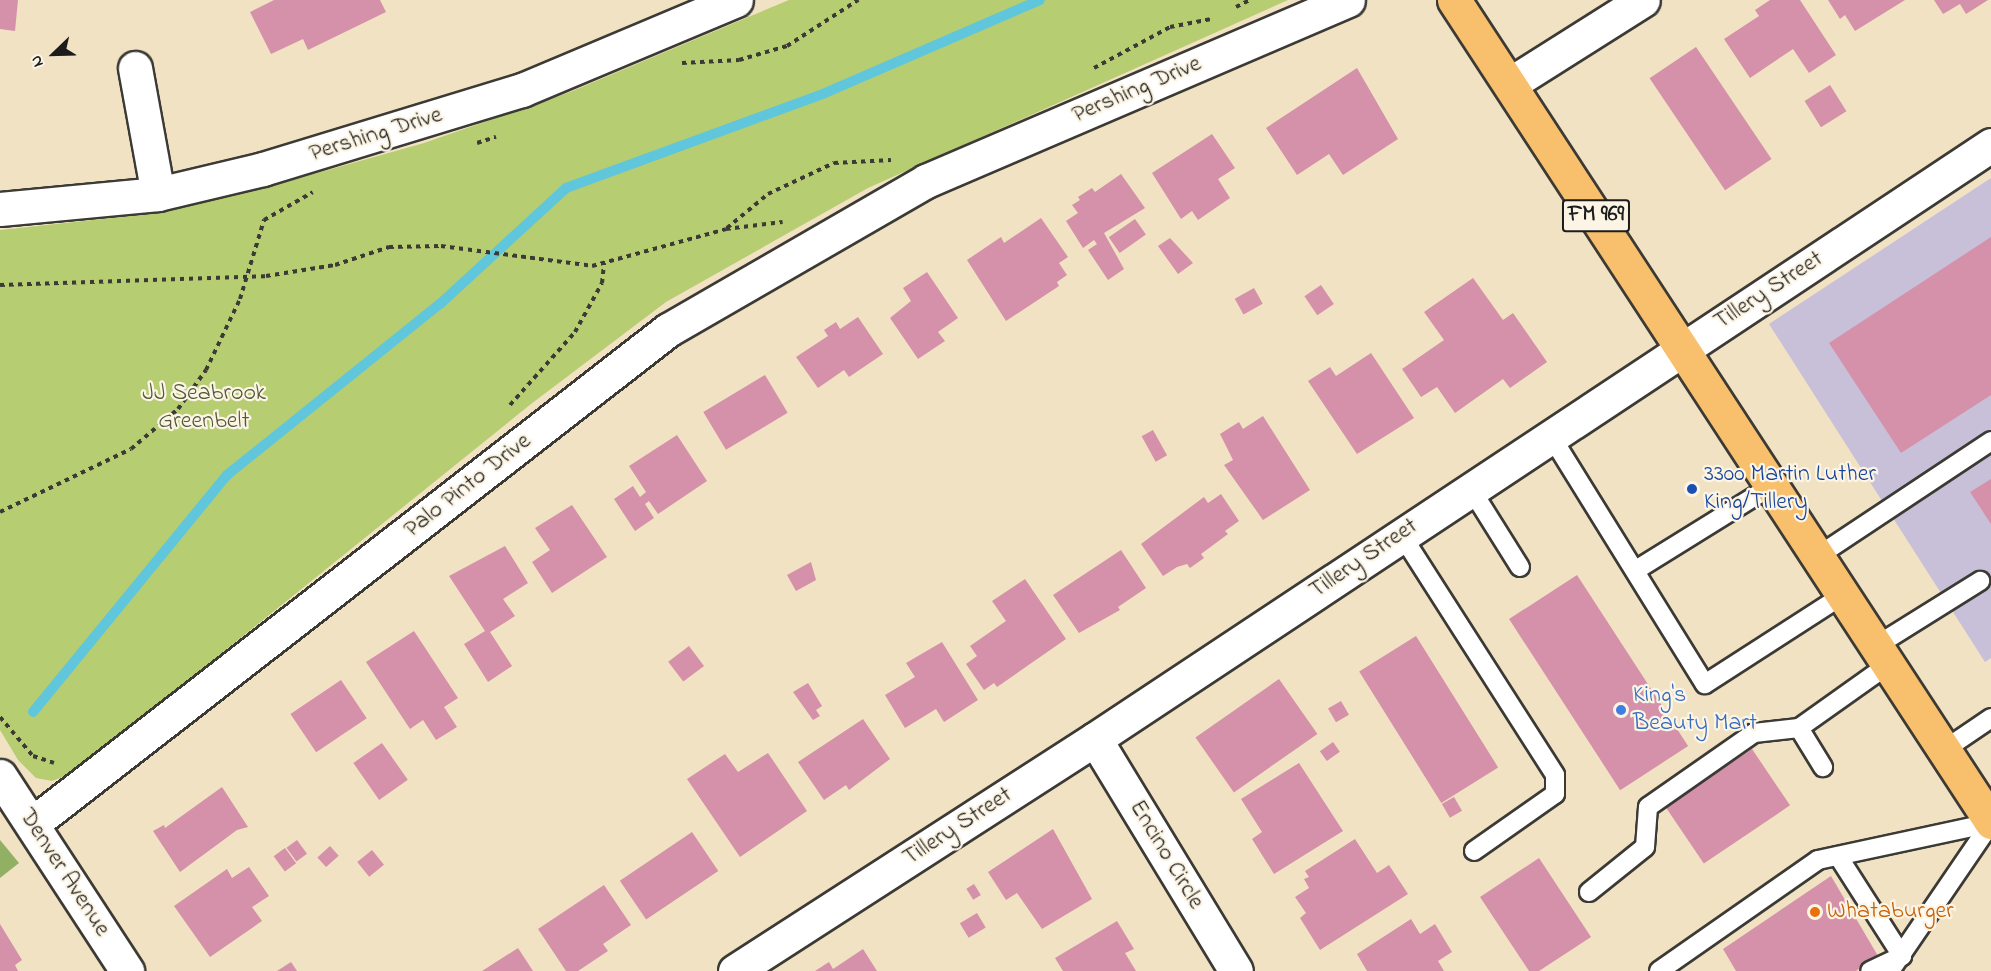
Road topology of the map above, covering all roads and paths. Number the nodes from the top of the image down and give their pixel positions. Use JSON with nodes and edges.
{"nodes":[{"id":1,"x":736,"y":0,"type":"edge"},
{"id":2,"x":858,"y":0,"type":"edge"},
{"id":3,"x":1250,"y":0,"type":"edge"},
{"id":4,"x":1348,"y":0,"type":"edge"},
{"id":5,"x":1454,"y":0,"type":"edge"},
{"id":6,"x":1643,"y":0,"type":"edge"},
{"id":7,"x":698,"y":7,"type":"edge"},
{"id":8,"x":1226,"y":13,"type":"dead end"},
{"id":9,"x":1218,"y":18,"type":"dead end"},
{"id":10,"x":673,"y":64,"type":"dead end"},
{"id":11,"x":135,"y":68,"type":"dead end"},
{"id":12,"x":1092,"y":69,"type":"dead end"},
{"id":13,"x":1510,"y":84,"type":"junction"},
{"id":14,"x":506,"y":132,"type":"dead end"},
{"id":15,"x":466,"y":145,"type":"dead end"},
{"id":16,"x":1991,"y":145,"type":"edge"},
{"id":17,"x":898,"y":158,"type":"dead end"},
{"id":18,"x":926,"y":181,"type":"joint"},
{"id":19,"x":315,"y":191,"type":"dead end"},
{"id":20,"x":158,"y":194,"type":"junction"},
{"id":21,"x":0,"y":209,"type":"edge"},
{"id":22,"x":793,"y":221,"type":"dead end"},
{"id":23,"x":726,"y":229,"type":"junction"},
{"id":24,"x":245,"y":277,"type":"junction"},
{"id":25,"x":0,"y":285,"type":"edge"},
{"id":26,"x":1683,"y":348,"type":"junction"},
{"id":27,"x":1551,"y":436,"type":"junction"},
{"id":28,"x":1991,"y":441,"type":"edge"},
{"id":29,"x":1773,"y":485,"type":"junction"},
{"id":30,"x":1471,"y":489,"type":"junction"},
{"id":31,"x":0,"y":512,"type":"edge"},
{"id":32,"x":1401,"y":534,"type":"junction"},
{"id":33,"x":1818,"y":556,"type":"junction"},
{"id":34,"x":1520,"y":567,"type":"dead end"},
{"id":35,"x":1636,"y":570,"type":"junction"},
{"id":36,"x":1980,"y":581,"type":"dead end"},
{"id":37,"x":1843,"y":595,"type":"junction"},
{"id":38,"x":1882,"y":655,"type":"junction"},
{"id":39,"x":1991,"y":718,"type":"edge"},
{"id":40,"x":1799,"y":728,"type":"junction"},
{"id":41,"x":1095,"y":739,"type":"junction"},
{"id":42,"x":1944,"y":750,"type":"junction"},
{"id":43,"x":1823,"y":767,"type":"dead end"},
{"id":44,"x":0,"y":776,"type":"edge"},
{"id":45,"x":1991,"y":823,"type":"edge"},
{"id":46,"x":32,"y":824,"type":"junction"},
{"id":47,"x":1474,"y":851,"type":"dead end"},
{"id":48,"x":1838,"y":856,"type":"junction"},
{"id":49,"x":1589,"y":892,"type":"dead end"},
{"id":50,"x":1749,"y":907,"type":"junction"},
{"id":51,"x":1902,"y":956,"type":"junction"},
{"id":52,"x":127,"y":971,"type":"edge"},
{"id":53,"x":735,"y":971,"type":"edge"},
{"id":54,"x":1236,"y":971,"type":"edge"},
{"id":55,"x":1659,"y":971,"type":"edge"},
{"id":56,"x":1678,"y":971,"type":"edge"},
{"id":57,"x":1870,"y":971,"type":"edge"},
{"id":58,"x":1890,"y":971,"type":"edge"}],
"edges":[{"from":1,"to":7,"type":"street","name":"Pershing Drive"},
{"from":2,"to":10,"type":"path"},
{"from":3,"to":8,"type":"path"},
{"from":4,"to":18,"type":"street","name":"Pershing Drive"},
{"from":5,"to":13,"type":"main road","number":"FM 969"},
{"from":6,"to":13,"type":"street"},
{"from":7,"to":20,"type":"street","name":"Pershing Drive"},
{"from":9,"to":12,"type":"path"},
{"from":11,"to":20,"type":"street"},
{"from":13,"to":26,"type":"main road","number":"FM 969"},
{"from":14,"to":15,"type":"path"},
{"from":16,"to":26,"type":"street","name":"Tillery Street"},
{"from":17,"to":23,"type":"path"},
{"from":18,"to":46,"type":"street","name":"Palo Pinto Drive"},
{"from":19,"to":24,"type":"path"},
{"from":20,"to":21,"type":"street","name":"Pershing Drive"},
{"from":22,"to":23,"type":"path"},
{"from":23,"to":24,"type":"path"},
{"from":24,"to":25,"type":"path"},
{"from":24,"to":31,"type":"path"},
{"from":26,"to":27,"type":"street","name":"Tillery Street"},
{"from":26,"to":29,"type":"main road","number":"FM 969"},
{"from":27,"to":30,"type":"street","name":"Tillery Street"},
{"from":27,"to":35,"type":"lane"},
{"from":28,"to":33,"type":"lane"},
{"from":29,"to":33,"type":"main road","number":"FM 969"},
{"from":29,"to":35,"type":"lane"},
{"from":30,"to":32,"type":"street","name":"Tillery Street"},
{"from":30,"to":34,"type":"lane"},
{"from":32,"to":41,"type":"street","name":"Tillery Street"},
{"from":32,"to":47,"type":"lane"},
{"from":33,"to":37,"type":"main road","number":"FM 969"},
{"from":35,"to":37,"type":"lane"},
{"from":36,"to":38,"type":"lane"},
{"from":37,"to":38,"type":"main road","number":"FM 969"},
{"from":38,"to":40,"type":"lane"},
{"from":38,"to":42,"type":"main road","number":"FM 969"},
{"from":39,"to":42,"type":"lane"},
{"from":40,"to":43,"type":"lane"},
{"from":40,"to":49,"type":"lane"},
{"from":41,"to":53,"type":"street","name":"Tillery Street"},
{"from":41,"to":54,"type":"street","name":"Encino Circle"},
{"from":42,"to":45,"type":"main road","number":"FM 969"},
{"from":44,"to":46,"type":"street","name":"Denver Avenue"},
{"from":45,"to":48,"type":"lane"},
{"from":45,"to":51,"type":"lane"},
{"from":46,"to":52,"type":"street","name":"Denver Avenue"},
{"from":48,"to":50,"type":"lane"},
{"from":48,"to":51,"type":"lane"},
{"from":50,"to":55,"type":"lane"},
{"from":50,"to":56,"type":"lane"},
{"from":51,"to":57,"type":"lane"},
{"from":51,"to":58,"type":"lane"}]}
